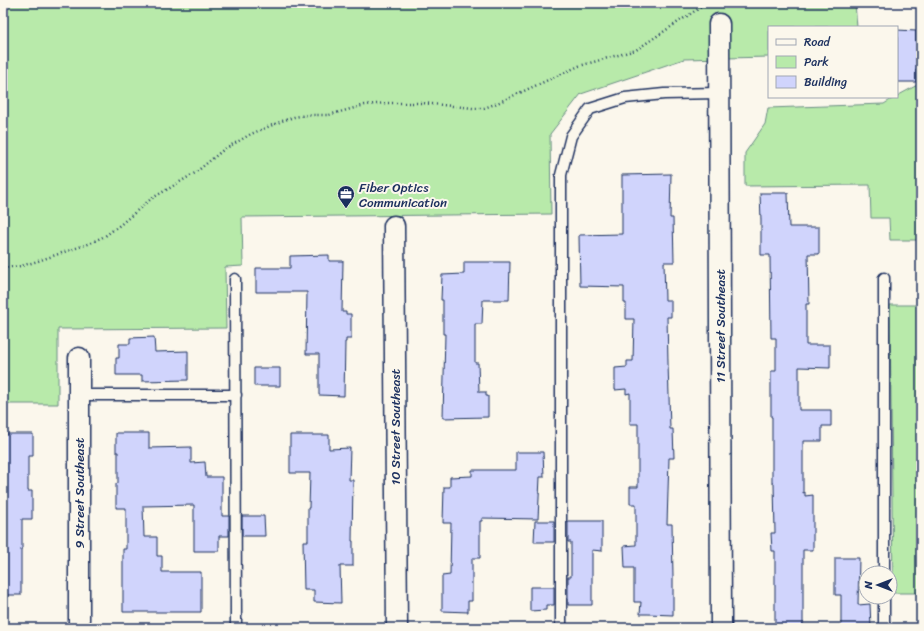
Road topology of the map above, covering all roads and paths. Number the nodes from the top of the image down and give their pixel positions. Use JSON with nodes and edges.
{"nodes":[{"id":1,"x":707,"y":3,"type":"edge"},
{"id":2,"x":719,"y":24,"type":"dead end"},
{"id":3,"x":720,"y":93,"type":"junction"},
{"id":4,"x":394,"y":226,"type":"dead end"},
{"id":5,"x":3,"y":268,"type":"edge"},
{"id":6,"x":235,"y":278,"type":"dead end"},
{"id":7,"x":884,"y":278,"type":"dead end"},
{"id":8,"x":79,"y":358,"type":"dead end"},
{"id":9,"x":79,"y":395,"type":"junction"},
{"id":10,"x":236,"y":396,"type":"junction"},
{"id":11,"x":884,"y":565,"type":"edge"},
{"id":12,"x":884,"y":605,"type":"edge"},
{"id":13,"x":79,"y":628,"type":"edge"},
{"id":14,"x":236,"y":628,"type":"edge"},
{"id":15,"x":397,"y":628,"type":"edge"},
{"id":16,"x":561,"y":628,"type":"edge"},
{"id":17,"x":721,"y":628,"type":"edge"},
{"id":18,"x":884,"y":628,"type":"edge"}],
"edges":[{"from":1,"to":5,"type":"path"},
{"from":2,"to":3,"type":"street","name":"11 Street Southeast"},
{"from":3,"to":16,"type":"lane"},
{"from":3,"to":17,"type":"street","name":"11 Street Southeast"},
{"from":4,"to":15,"type":"street","name":"10 Street Southeast"},
{"from":6,"to":10,"type":"lane"},
{"from":7,"to":11,"type":"lane"},
{"from":8,"to":9,"type":"street","name":"9 Street Southeast"},
{"from":9,"to":10,"type":"lane"},
{"from":9,"to":13,"type":"street","name":"9 Street Southeast"},
{"from":10,"to":14,"type":"lane"},
{"from":12,"to":18,"type":"lane"}]}
